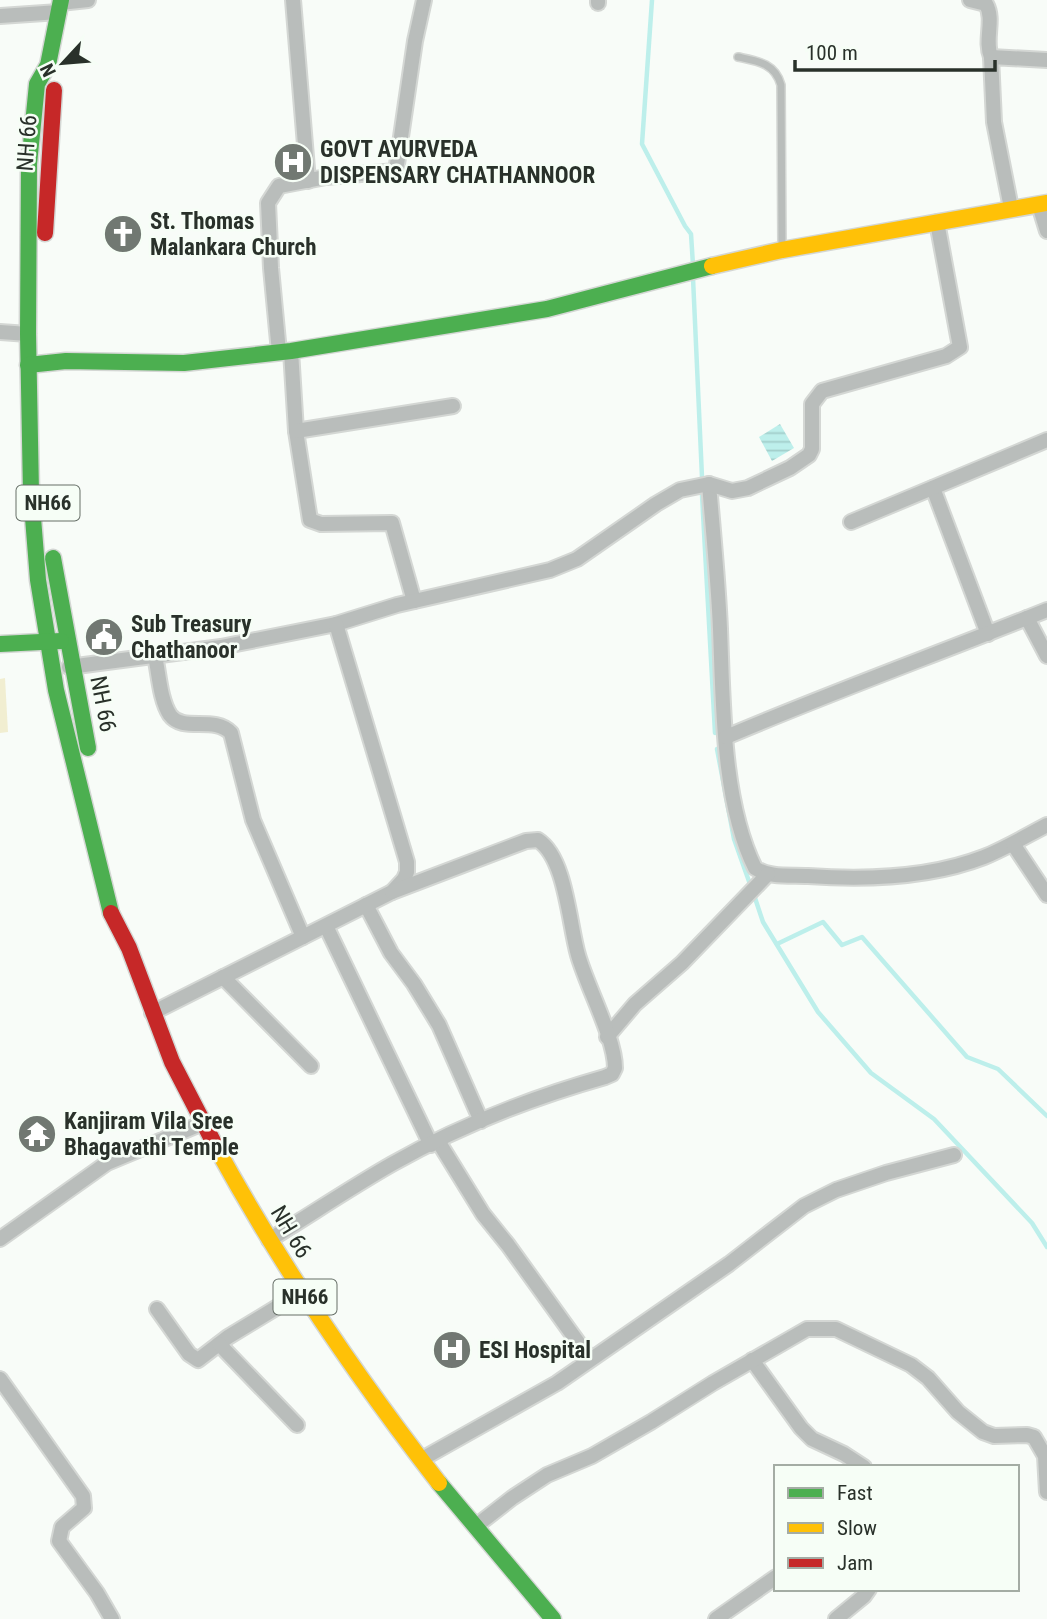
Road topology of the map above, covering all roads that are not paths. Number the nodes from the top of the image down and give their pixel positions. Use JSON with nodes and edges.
{"nodes":[{"id":1,"x":88,"y":0,"type":"edge"},
{"id":2,"x":293,"y":0,"type":"edge"},
{"id":3,"x":424,"y":0,"type":"edge"},
{"id":4,"x":970,"y":0,"type":"edge"},
{"id":5,"x":60,"y":5,"type":"edge"},
{"id":6,"x":0,"y":16,"type":"edge"},
{"id":7,"x":738,"y":57,"type":"dead end"},
{"id":8,"x":991,"y":57,"type":"junction"},
{"id":9,"x":1047,"y":60,"type":"edge"},
{"id":10,"x":48,"y":65,"type":"junction"},
{"id":11,"x":308,"y":181,"type":"junction"},
{"id":12,"x":1043,"y":204,"type":"edge"},
{"id":13,"x":1011,"y":208,"type":"junction"},
{"id":14,"x":937,"y":222,"type":"junction"},
{"id":15,"x":1047,"y":231,"type":"edge"},
{"id":16,"x":782,"y":250,"type":"junction"},
{"id":17,"x":0,"y":332,"type":"edge"},
{"id":18,"x":27,"y":334,"type":"junction"},
{"id":19,"x":285,"y":352,"type":"junction"},
{"id":20,"x":35,"y":364,"type":"junction"},
{"id":21,"x":453,"y":406,"type":"dead end"},
{"id":22,"x":296,"y":431,"type":"junction"},
{"id":23,"x":1047,"y":440,"type":"edge"},
{"id":24,"x":709,"y":484,"type":"junction"},
{"id":25,"x":933,"y":488,"type":"junction"},
{"id":26,"x":850,"y":522,"type":"dead end"},
{"id":27,"x":414,"y":601,"type":"junction"},
{"id":28,"x":1047,"y":610,"type":"edge"},
{"id":29,"x":1027,"y":618,"type":"junction"},
{"id":30,"x":336,"y":624,"type":"junction"},
{"id":31,"x":988,"y":634,"type":"junction"},
{"id":32,"x":67,"y":640,"type":"junction"},
{"id":33,"x":48,"y":642,"type":"junction"},
{"id":34,"x":0,"y":644,"type":"edge"},
{"id":35,"x":155,"y":656,"type":"junction"},
{"id":36,"x":1047,"y":656,"type":"edge"},
{"id":37,"x":72,"y":667,"type":"junction"},
{"id":38,"x":53,"y":669,"type":"junction"},
{"id":39,"x":726,"y":737,"type":"junction"},
{"id":40,"x":92,"y":765,"type":"dead end"},
{"id":41,"x":1047,"y":825,"type":"edge"},
{"id":42,"x":109,"y":837,"type":"dead end"},
{"id":43,"x":1013,"y":844,"type":"junction"},
{"id":44,"x":768,"y":874,"type":"junction"},
{"id":45,"x":392,"y":892,"type":"junction"},
{"id":46,"x":1047,"y":895,"type":"edge"},
{"id":47,"x":366,"y":905,"type":"junction"},
{"id":48,"x":326,"y":926,"type":"junction"},
{"id":49,"x":125,"y":934,"type":"junction"},
{"id":50,"x":303,"y":937,"type":"junction"},
{"id":51,"x":223,"y":976,"type":"junction"},
{"id":52,"x":152,"y":1013,"type":"junction"},
{"id":53,"x":607,"y":1038,"type":"junction"},
{"id":54,"x":311,"y":1066,"type":"dead end"},
{"id":55,"x":481,"y":1121,"type":"junction"},
{"id":56,"x":204,"y":1123,"type":"junction"},
{"id":57,"x":435,"y":1143,"type":"junction"},
{"id":58,"x":954,"y":1155,"type":"dead end"},
{"id":59,"x":0,"y":1239,"type":"edge"},
{"id":60,"x":269,"y":1240,"type":"junction"},
{"id":61,"x":302,"y":1292,"type":"junction"},
{"id":62,"x":158,"y":1309,"type":"dead end"},
{"id":63,"x":219,"y":1345,"type":"junction"},
{"id":64,"x":590,"y":1359,"type":"junction"},
{"id":65,"x":752,"y":1360,"type":"junction"},
{"id":66,"x":0,"y":1378,"type":"edge"},
{"id":67,"x":298,"y":1425,"type":"dead end"},
{"id":68,"x":422,"y":1459,"type":"junction"},
{"id":69,"x":861,"y":1465,"type":"edge"},
{"id":70,"x":1047,"y":1492,"type":"edge"},
{"id":71,"x":476,"y":1526,"type":"junction"},
{"id":72,"x":774,"y":1579,"type":"edge"},
{"id":73,"x":868,"y":1591,"type":"edge"},
{"id":74,"x":723,"y":1617,"type":"edge"},
{"id":75,"x":112,"y":1619,"type":"edge"},
{"id":76,"x":552,"y":1619,"type":"edge"},
{"id":77,"x":836,"y":1619,"type":"edge"}],
"edges":[{"from":1,"to":5,"type":"street"},
{"from":2,"to":11,"type":"street"},
{"from":3,"to":11,"type":"street"},
{"from":4,"to":8,"type":"street"},
{"from":5,"to":6,"type":"street"},
{"from":5,"to":10,"type":"main road","number":"NH66"},
{"from":7,"to":16,"type":"lane"},
{"from":8,"to":9,"type":"street"},
{"from":8,"to":13,"type":"street"},
{"from":10,"to":18,"type":"main road","name":"NH 66","number":"NH66"},
{"from":10,"to":20,"type":"main road","name":"NH 66","number":"NH66"},
{"from":11,"to":19,"type":"street"},
{"from":12,"to":13,"type":"main road"},
{"from":12,"to":15,"type":"street"},
{"from":13,"to":14,"type":"main road"},
{"from":14,"to":16,"type":"main road"},
{"from":14,"to":24,"type":"street"},
{"from":16,"to":19,"type":"main road"},
{"from":17,"to":18,"type":"street"},
{"from":18,"to":20,"type":"main road","name":"NH 66","number":"NH66"},
{"from":19,"to":20,"type":"main road"},
{"from":19,"to":22,"type":"street"},
{"from":20,"to":32,"type":"main road","name":"NH 66","number":"NH66"},
{"from":20,"to":33,"type":"main road","name":"NH 66","number":"NH66"},
{"from":21,"to":22,"type":"street"},
{"from":22,"to":27,"type":"street"},
{"from":23,"to":25,"type":"street"},
{"from":24,"to":27,"type":"street"},
{"from":24,"to":39,"type":"street"},
{"from":25,"to":26,"type":"street"},
{"from":25,"to":31,"type":"street"},
{"from":27,"to":30,"type":"street"},
{"from":28,"to":29,"type":"street"},
{"from":29,"to":31,"type":"street"},
{"from":29,"to":36,"type":"street"},
{"from":30,"to":35,"type":"street"},
{"from":30,"to":45,"type":"street"},
{"from":31,"to":39,"type":"street"},
{"from":32,"to":33,"type":"main road"},
{"from":32,"to":37,"type":"main road","name":"NH 66","number":"NH66"},
{"from":33,"to":34,"type":"main road"},
{"from":33,"to":38,"type":"main road","name":"NH 66","number":"NH66"},
{"from":35,"to":37,"type":"street"},
{"from":35,"to":50,"type":"street"},
{"from":37,"to":38,"type":"street"},
{"from":37,"to":40,"type":"main road","name":"NH 66","number":"NH66"},
{"from":38,"to":49,"type":"main road","name":"NH 66","number":"NH66"},
{"from":39,"to":44,"type":"street"},
{"from":41,"to":43,"type":"street"},
{"from":42,"to":49,"type":"main road","name":"NH 66","number":"NH66"},
{"from":43,"to":44,"type":"street"},
{"from":43,"to":46,"type":"street"},
{"from":44,"to":53,"type":"street"},
{"from":45,"to":47,"type":"street"},
{"from":45,"to":53,"type":"street"},
{"from":47,"to":48,"type":"street"},
{"from":47,"to":55,"type":"street"},
{"from":48,"to":50,"type":"street"},
{"from":48,"to":57,"type":"street"},
{"from":49,"to":52,"type":"main road","name":"NH 66","number":"NH66"},
{"from":50,"to":51,"type":"street"},
{"from":51,"to":52,"type":"street"},
{"from":51,"to":54,"type":"street"},
{"from":52,"to":56,"type":"main road","name":"NH 66","number":"NH66"},
{"from":53,"to":55,"type":"street"},
{"from":55,"to":57,"type":"street"},
{"from":56,"to":59,"type":"street"},
{"from":56,"to":60,"type":"main road","name":"NH 66","number":"NH66"},
{"from":57,"to":60,"type":"street"},
{"from":57,"to":64,"type":"street"},
{"from":58,"to":64,"type":"street"},
{"from":60,"to":61,"type":"main road","name":"NH 66","number":"NH66"},
{"from":61,"to":63,"type":"street"},
{"from":61,"to":68,"type":"main road","name":"NH 66","number":"NH66"},
{"from":62,"to":63,"type":"street"},
{"from":63,"to":67,"type":"street"},
{"from":64,"to":68,"type":"street"},
{"from":65,"to":69,"type":"street"},
{"from":65,"to":70,"type":"street"},
{"from":65,"to":71,"type":"street"},
{"from":66,"to":75,"type":"street"},
{"from":68,"to":71,"type":"main road","name":"NH 66","number":"NH66"},
{"from":71,"to":76,"type":"main road","name":"NH 66","number":"NH66"},
{"from":72,"to":74,"type":"street"},
{"from":73,"to":77,"type":"street"}]}
